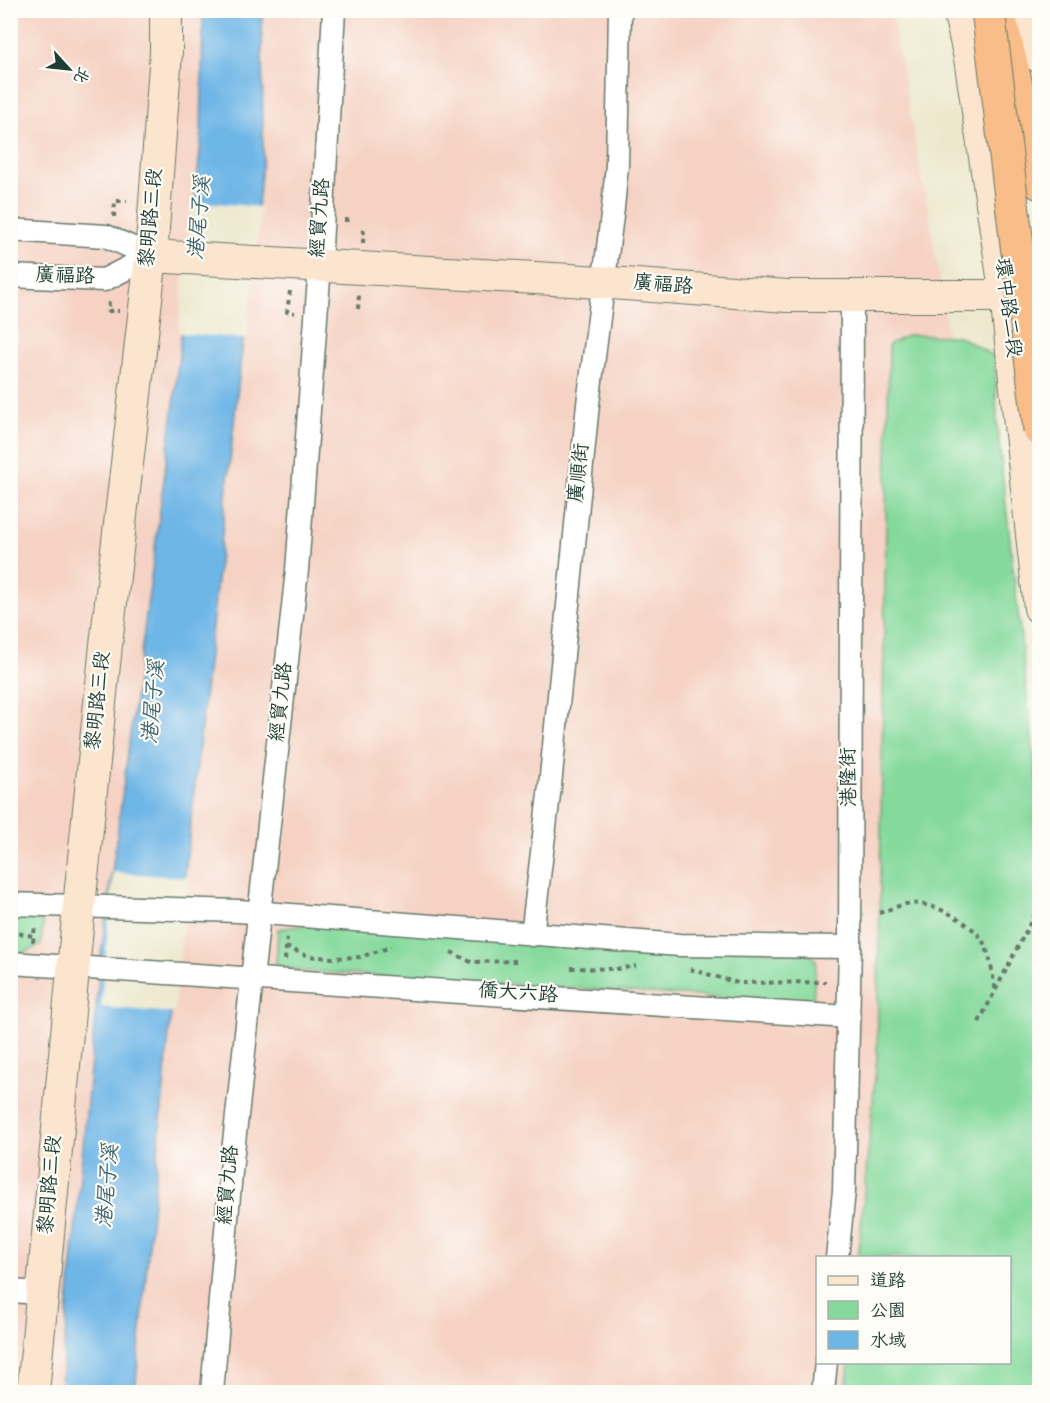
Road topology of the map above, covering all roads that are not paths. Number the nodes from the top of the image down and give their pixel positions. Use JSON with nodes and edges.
{"nodes":[{"id":1,"x":166,"y":10,"type":"edge"},
{"id":2,"x":334,"y":10,"type":"edge"},
{"id":3,"x":620,"y":10,"type":"edge"},
{"id":4,"x":959,"y":10,"type":"edge"},
{"id":5,"x":988,"y":10,"type":"edge"},
{"id":6,"x":998,"y":10,"type":"edge"},
{"id":7,"x":1027,"y":10,"type":"edge"},
{"id":8,"x":1040,"y":57,"type":"edge"},
{"id":9,"x":1040,"y":183,"type":"edge"},
{"id":10,"x":10,"y":230,"type":"edge"},
{"id":11,"x":152,"y":256,"type":"junction"},
{"id":12,"x":320,"y":265,"type":"junction"},
{"id":13,"x":10,"y":276,"type":"edge"},
{"id":14,"x":604,"y":282,"type":"junction"},
{"id":15,"x":1040,"y":292,"type":"edge"},
{"id":16,"x":852,"y":296,"type":"junction"},
{"id":17,"x":1006,"y":296,"type":"junction"},
{"id":18,"x":1040,"y":430,"type":"edge"},
{"id":19,"x":1040,"y":608,"type":"edge"},
{"id":20,"x":10,"y":904,"type":"edge"},
{"id":21,"x":89,"y":906,"type":"junction"},
{"id":22,"x":260,"y":912,"type":"junction"},
{"id":23,"x":532,"y":935,"type":"junction"},
{"id":24,"x":850,"y":947,"type":"junction"},
{"id":25,"x":10,"y":963,"type":"edge"},
{"id":26,"x":82,"y":966,"type":"junction"},
{"id":27,"x":253,"y":977,"type":"junction"},
{"id":28,"x":849,"y":1017,"type":"junction"},
{"id":29,"x":837,"y":1256,"type":"edge"},
{"id":30,"x":10,"y":1291,"type":"edge"},
{"id":31,"x":42,"y":1293,"type":"junction"},
{"id":32,"x":826,"y":1364,"type":"edge"},
{"id":33,"x":33,"y":1392,"type":"edge"},
{"id":34,"x":212,"y":1392,"type":"edge"},
{"id":35,"x":823,"y":1392,"type":"edge"}],
"edges":[{"from":1,"to":11,"type":"street","name":"黎明路三段"},
{"from":2,"to":12,"type":"street","name":"經貿九路"},
{"from":3,"to":14,"type":"street","name":"廣順街"},
{"from":4,"to":17,"type":"street","name":"環中路二段"},
{"from":5,"to":18,"type":"highway","bridge":true},
{"from":6,"to":9,"type":"highway"},
{"from":7,"to":8,"type":"street"},
{"from":10,"to":11,"type":"street"},
{"from":11,"to":12,"type":"street","name":"廣福路"},
{"from":11,"to":13,"type":"street","name":"廣福路"},
{"from":11,"to":21,"type":"street","name":"黎明路三段"},
{"from":12,"to":14,"type":"street","name":"廣福路"},
{"from":12,"to":22,"type":"street","name":"經貿九路"},
{"from":14,"to":16,"type":"street","name":"廣福路"},
{"from":14,"to":23,"type":"street","name":"廣順街"},
{"from":15,"to":17,"type":"street","name":"廣福路"},
{"from":16,"to":17,"type":"street","name":"廣福路"},
{"from":16,"to":24,"type":"street","name":"港隆街"},
{"from":17,"to":19,"type":"street","name":"環中路二段"},
{"from":20,"to":21,"type":"street"},
{"from":21,"to":22,"type":"street"},
{"from":21,"to":26,"type":"street","name":"黎明路三段"},
{"from":22,"to":23,"type":"street"},
{"from":22,"to":27,"type":"street","name":"經貿九路"},
{"from":23,"to":24,"type":"street"},
{"from":24,"to":28,"type":"street","name":"港隆街"},
{"from":25,"to":26,"type":"street"},
{"from":26,"to":27,"type":"street","name":"僑大六路"},
{"from":26,"to":31,"type":"street","name":"黎明路三段"},
{"from":27,"to":28,"type":"street","name":"僑大六路"},
{"from":27,"to":34,"type":"street","name":"經貿九路"},
{"from":28,"to":29,"type":"street","name":"港隆街"},
{"from":30,"to":31,"type":"street"},
{"from":31,"to":33,"type":"street","name":"黎明路三段"},
{"from":32,"to":35,"type":"street"}]}
